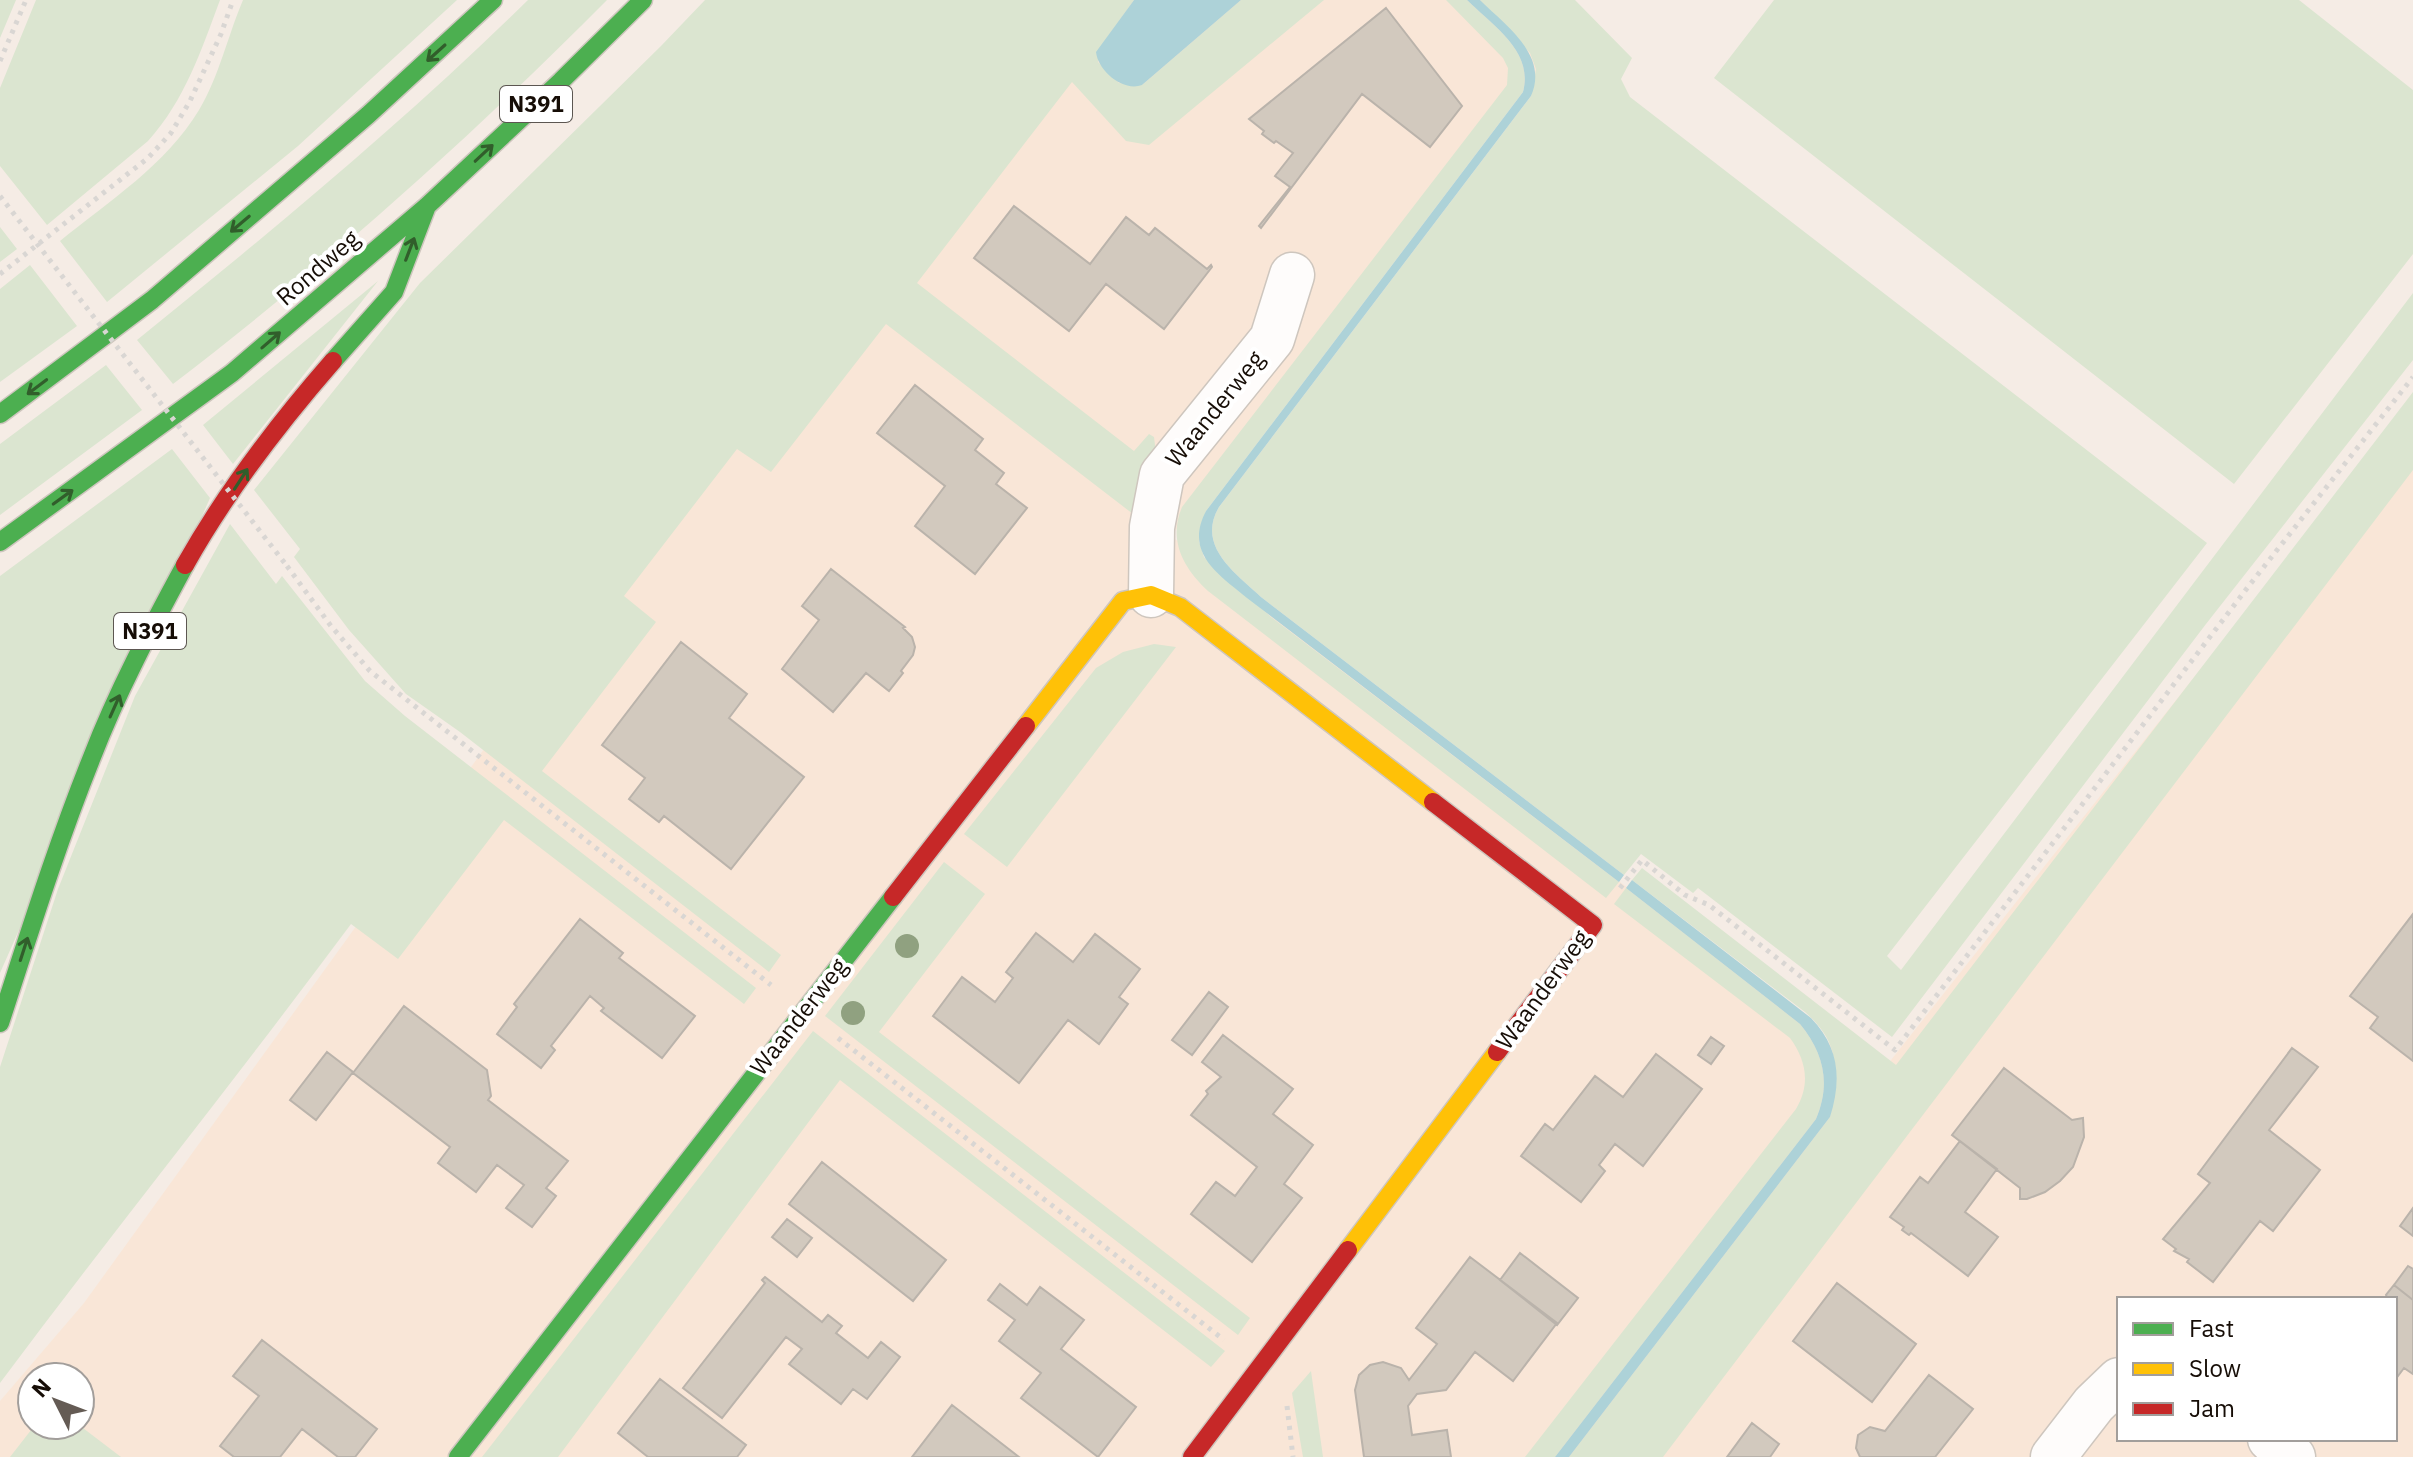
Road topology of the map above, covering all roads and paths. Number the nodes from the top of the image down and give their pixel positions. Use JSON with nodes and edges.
{"nodes":[{"id":1,"x":26,"y":0,"type":"edge"},
{"id":2,"x":233,"y":0,"type":"edge"},
{"id":3,"x":493,"y":0,"type":"edge"},
{"id":4,"x":643,"y":0,"type":"edge"},
{"id":5,"x":0,"y":61,"type":"edge"},
{"id":6,"x":0,"y":196,"type":"edge"},
{"id":7,"x":427,"y":206,"type":"junction"},
{"id":8,"x":0,"y":274,"type":"edge"},
{"id":9,"x":1292,"y":275,"type":"dead end"},
{"id":10,"x":2413,"y":377,"type":"edge"},
{"id":11,"x":0,"y":414,"type":"edge"},
{"id":12,"x":0,"y":542,"type":"edge"},
{"id":13,"x":287,"y":566,"type":"dead end"},
{"id":14,"x":1151,"y":595,"type":"junction"},
{"id":15,"x":1619,"y":889,"type":"dead end"},
{"id":16,"x":0,"y":1023,"type":"edge"},
{"id":17,"x":2117,"y":1382,"type":"edge"},
{"id":18,"x":2273,"y":1441,"type":"edge"},
{"id":19,"x":458,"y":1457,"type":"edge"},
{"id":20,"x":1192,"y":1457,"type":"edge"},
{"id":21,"x":2053,"y":1457,"type":"edge"},
{"id":22,"x":2293,"y":1457,"type":"edge"}],
"edges":[{"from":1,"to":5,"type":"path"},
{"from":2,"to":8,"type":"path"},
{"from":3,"to":11,"type":"main road","one_way":true},
{"from":7,"to":4,"type":"main road","name":"Rondweg","number":"N391","one_way":true},
{"from":6,"to":13,"type":"path","bridge":true},
{"from":12,"to":7,"type":"main road","name":"Rondweg","number":"N391","one_way":true},
{"from":16,"to":7,"type":"main road","number":"N391","one_way":true},
{"from":9,"to":14,"type":"street","name":"Waanderweg"},
{"from":10,"to":15,"type":"path"},
{"from":14,"to":19,"type":"main road","name":"Waanderweg"},
{"from":14,"to":20,"type":"main road","name":"Waanderweg"},
{"from":17,"to":21,"type":"street"},
{"from":18,"to":22,"type":"street"}]}
